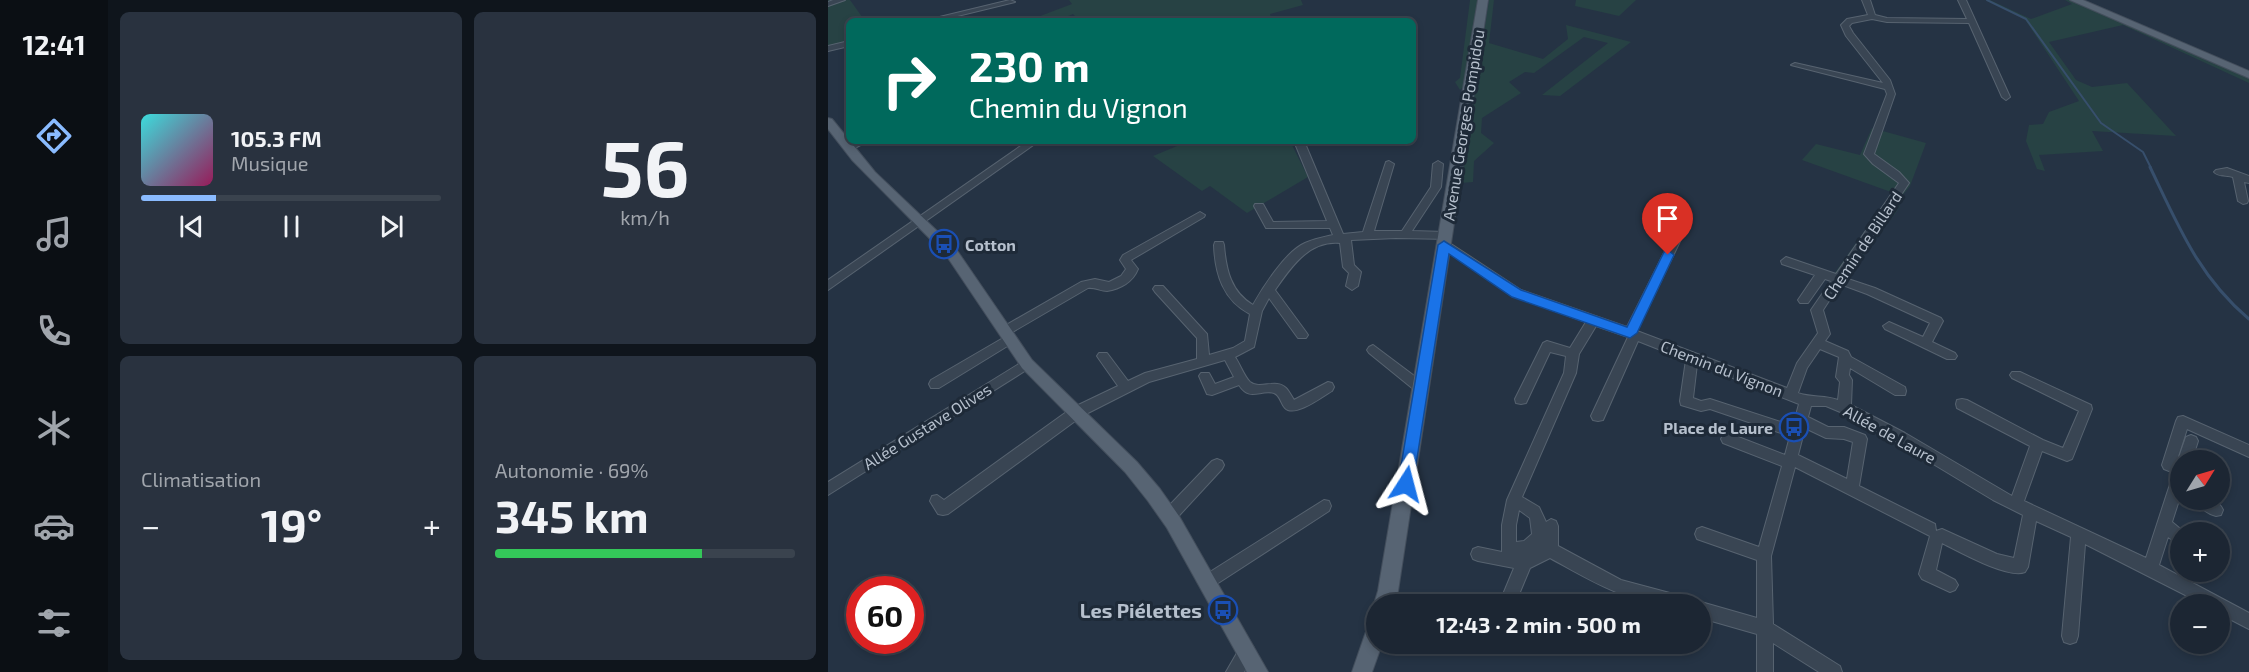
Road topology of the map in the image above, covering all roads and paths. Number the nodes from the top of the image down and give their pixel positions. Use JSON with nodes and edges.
{"nodes":[{"id":1,"x":841,"y":0,"type":"edge"},
{"id":2,"x":1483,"y":0,"type":"edge"},
{"id":3,"x":1866,"y":0,"type":"edge"},
{"id":4,"x":1962,"y":0,"type":"edge"},
{"id":5,"x":2075,"y":0,"type":"edge"},
{"id":6,"x":1011,"y":2,"type":"dead end"},
{"id":7,"x":828,"y":4,"type":"edge"},
{"id":8,"x":1872,"y":17,"type":"junction"},
{"id":9,"x":940,"y":18,"type":"edge"},
{"id":10,"x":1971,"y":21,"type":"junction"},
{"id":11,"x":846,"y":44,"type":"edge"},
{"id":12,"x":828,"y":49,"type":"edge"},
{"id":13,"x":1795,"y":65,"type":"dead end"},
{"id":14,"x":2249,"y":74,"type":"edge"},
{"id":15,"x":1889,"y":87,"type":"junction"},
{"id":16,"x":2006,"y":97,"type":"dead end"},
{"id":17,"x":828,"y":121,"type":"edge"},
{"id":18,"x":857,"y":144,"type":"edge"},
{"id":19,"x":1030,"y":144,"type":"edge"},
{"id":20,"x":1300,"y":144,"type":"edge"},
{"id":21,"x":848,"y":148,"type":"junction"},
{"id":22,"x":1389,"y":164,"type":"dead end"},
{"id":23,"x":1438,"y":164,"type":"dead end"},
{"id":24,"x":2219,"y":172,"type":"dead end"},
{"id":25,"x":2238,"y":175,"type":"junction"},
{"id":26,"x":2249,"y":180,"type":"edge"},
{"id":27,"x":2243,"y":201,"type":"dead end"},
{"id":28,"x":1259,"y":206,"type":"dead end"},
{"id":29,"x":1200,"y":215,"type":"dead end"},
{"id":30,"x":918,"y":220,"type":"junction"},
{"id":31,"x":1334,"y":224,"type":"junction"},
{"id":32,"x":1405,"y":234,"type":"junction"},
{"id":33,"x":1678,"y":235,"type":"dead end"},
{"id":34,"x":1367,"y":237,"type":"junction"},
{"id":35,"x":1343,"y":238,"type":"junction"},
{"id":36,"x":1445,"y":241,"type":"junction"},
{"id":37,"x":1219,"y":245,"type":"dead end"},
{"id":38,"x":1786,"y":261,"type":"dead end"},
{"id":39,"x":1822,"y":274,"type":"junction"},
{"id":40,"x":1837,"y":280,"type":"junction"},
{"id":41,"x":828,"y":286,"type":"edge"},
{"id":42,"x":1352,"y":286,"type":"dead end"},
{"id":43,"x":1159,"y":289,"type":"dead end"},
{"id":44,"x":1269,"y":290,"type":"junction"},
{"id":45,"x":1804,"y":300,"type":"dead end"},
{"id":46,"x":1257,"y":312,"type":"junction"},
{"id":47,"x":1594,"y":320,"type":"junction"},
{"id":48,"x":1889,"y":326,"type":"dead end"},
{"id":49,"x":1302,"y":334,"type":"dead end"},
{"id":50,"x":1633,"y":334,"type":"junction"},
{"id":51,"x":1007,"y":335,"type":"junction"},
{"id":52,"x":1818,"y":343,"type":"junction"},
{"id":53,"x":1925,"y":344,"type":"junction"},
{"id":54,"x":1373,"y":350,"type":"dead end"},
{"id":55,"x":1573,"y":353,"type":"junction"},
{"id":56,"x":1228,"y":355,"type":"junction"},
{"id":57,"x":1103,"y":356,"type":"dead end"},
{"id":58,"x":1951,"y":356,"type":"dead end"},
{"id":59,"x":1693,"y":357,"type":"junction"},
{"id":60,"x":1846,"y":360,"type":"junction"},
{"id":61,"x":1203,"y":362,"type":"junction"},
{"id":62,"x":1027,"y":364,"type":"junction"},
{"id":63,"x":2016,"y":375,"type":"dead end"},
{"id":64,"x":1205,"y":376,"type":"dead end"},
{"id":65,"x":1240,"y":379,"type":"junction"},
{"id":66,"x":935,"y":384,"type":"dead end"},
{"id":67,"x":1126,"y":387,"type":"junction"},
{"id":68,"x":1328,"y":387,"type":"dead end"},
{"id":69,"x":1421,"y":388,"type":"junction"},
{"id":70,"x":1900,"y":391,"type":"dead end"},
{"id":71,"x":1791,"y":395,"type":"junction"},
{"id":72,"x":1521,"y":399,"type":"dead end"},
{"id":73,"x":1806,"y":401,"type":"junction"},
{"id":74,"x":1962,"y":404,"type":"dead end"},
{"id":75,"x":1844,"y":408,"type":"junction"},
{"id":76,"x":1077,"y":412,"type":"junction"},
{"id":77,"x":1598,"y":416,"type":"dead end"},
{"id":78,"x":1799,"y":426,"type":"junction"},
{"id":79,"x":1728,"y":438,"type":"dead end"},
{"id":80,"x":2191,"y":441,"type":"dead end"},
{"id":81,"x":2038,"y":444,"type":"junction"},
{"id":82,"x":2180,"y":450,"type":"edge"},
{"id":83,"x":2188,"y":450,"type":"edge"},
{"id":84,"x":2249,"y":451,"type":"edge"},
{"id":85,"x":1791,"y":460,"type":"junction"},
{"id":86,"x":1217,"y":465,"type":"dead end"},
{"id":87,"x":828,"y":489,"type":"edge"},
{"id":88,"x":1852,"y":489,"type":"junction"},
{"id":89,"x":1514,"y":500,"type":"dead end"},
{"id":90,"x":937,"y":501,"type":"dead end"},
{"id":91,"x":2170,"y":501,"type":"edge"},
{"id":92,"x":2016,"y":504,"type":"junction"},
{"id":93,"x":1324,"y":506,"type":"dead end"},
{"id":94,"x":2031,"y":511,"type":"junction"},
{"id":95,"x":1168,"y":516,"type":"junction"},
{"id":96,"x":2164,"y":524,"type":"junction"},
{"id":97,"x":1551,"y":525,"type":"dead end"},
{"id":98,"x":1930,"y":529,"type":"dead end"},
{"id":99,"x":2170,"y":529,"type":"edge"},
{"id":100,"x":2079,"y":533,"type":"junction"},
{"id":101,"x":1702,"y":534,"type":"dead end"},
{"id":102,"x":1550,"y":550,"type":"junction"},
{"id":103,"x":1478,"y":554,"type":"dead end"},
{"id":104,"x":1764,"y":556,"type":"junction"},
{"id":105,"x":1524,"y":562,"type":"junction"},
{"id":106,"x":2150,"y":568,"type":"junction"},
{"id":107,"x":1207,"y":582,"type":"junction"},
{"id":108,"x":1950,"y":585,"type":"dead end"},
{"id":109,"x":1387,"y":594,"type":"edge"},
{"id":110,"x":1511,"y":594,"type":"edge"},
{"id":111,"x":1644,"y":594,"type":"edge"},
{"id":112,"x":2198,"y":594,"type":"edge"},
{"id":113,"x":2230,"y":611,"type":"edge"},
{"id":114,"x":1711,"y":613,"type":"edge"},
{"id":115,"x":2249,"y":621,"type":"edge"},
{"id":116,"x":1766,"y":629,"type":"junction"},
{"id":117,"x":2070,"y":636,"type":"dead end"},
{"id":118,"x":1247,"y":652,"type":"junction"},
{"id":119,"x":1234,"y":672,"type":"edge"},
{"id":120,"x":1258,"y":672,"type":"edge"},
{"id":121,"x":1765,"y":672,"type":"edge"},
{"id":122,"x":1834,"y":672,"type":"edge"}],
"edges":[{"from":1,"to":7,"type":"street"},
{"from":2,"to":36,"type":"main road","name":"Avenue Georges Pompidou"},
{"from":3,"to":8,"type":"street"},
{"from":4,"to":10,"type":"street"},
{"from":5,"to":14,"type":"main road"},
{"from":6,"to":9,"type":"street"},
{"from":8,"to":10,"type":"street"},
{"from":8,"to":15,"type":"street"},
{"from":10,"to":16,"type":"street"},
{"from":11,"to":12,"type":"street"},
{"from":13,"to":15,"type":"street"},
{"from":15,"to":40,"type":"street","name":"Chemin de Billard"},
{"from":17,"to":21,"type":"main road"},
{"from":18,"to":21,"type":"street"},
{"from":19,"to":30,"type":"street"},
{"from":20,"to":31,"type":"street"},
{"from":21,"to":30,"type":"main road"},
{"from":22,"to":34,"type":"street"},
{"from":23,"to":32,"type":"street"},
{"from":24,"to":25,"type":"street"},
{"from":25,"to":26,"type":"street"},
{"from":25,"to":27,"type":"street"},
{"from":28,"to":31,"type":"street"},
{"from":29,"to":51,"type":"street"},
{"from":30,"to":41,"type":"street"},
{"from":30,"to":51,"type":"main road"},
{"from":31,"to":35,"type":"street"},
{"from":32,"to":34,"type":"street"},
{"from":32,"to":36,"type":"street"},
{"from":33,"to":50,"type":"street"},
{"from":34,"to":35,"type":"street"},
{"from":35,"to":42,"type":"street"},
{"from":35,"to":44,"type":"street"},
{"from":36,"to":47,"type":"street","name":"Chemin du Vignon"},
{"from":36,"to":69,"type":"main road","name":"Avenue Georges Pompidou"},
{"from":37,"to":46,"type":"street"},
{"from":38,"to":39,"type":"street"},
{"from":39,"to":40,"type":"street"},
{"from":39,"to":45,"type":"street"},
{"from":40,"to":52,"type":"street","name":"Chemin de Billard"},
{"from":40,"to":53,"type":"street"},
{"from":43,"to":61,"type":"street"},
{"from":44,"to":46,"type":"street"},
{"from":44,"to":49,"type":"street"},
{"from":46,"to":56,"type":"street"},
{"from":47,"to":50,"type":"street","name":"Chemin du Vignon"},
{"from":47,"to":55,"type":"street"},
{"from":48,"to":53,"type":"street"},
{"from":50,"to":59,"type":"street","name":"Chemin du Vignon"},
{"from":50,"to":77,"type":"street"},
{"from":51,"to":62,"type":"main road"},
{"from":51,"to":66,"type":"street"},
{"from":52,"to":60,"type":"street"},
{"from":52,"to":71,"type":"street"},
{"from":53,"to":58,"type":"street"},
{"from":54,"to":69,"type":"street"},
{"from":55,"to":72,"type":"street"},
{"from":55,"to":89,"type":"street"},
{"from":56,"to":61,"type":"street"},
{"from":56,"to":65,"type":"street"},
{"from":57,"to":67,"type":"street"},
{"from":59,"to":71,"type":"street","name":"Chemin du Vignon"},
{"from":59,"to":78,"type":"street"},
{"from":60,"to":70,"type":"street"},
{"from":60,"to":75,"type":"street"},
{"from":61,"to":67,"type":"street"},
{"from":62,"to":76,"type":"main road"},
{"from":62,"to":87,"type":"street","name":"Allée Gustave Olives"},
{"from":63,"to":81,"type":"street"},
{"from":64,"to":65,"type":"street"},
{"from":65,"to":68,"type":"street"},
{"from":67,"to":76,"type":"street"},
{"from":69,"to":109,"type":"main road","name":"Avenue Georges Pompidou"},
{"from":71,"to":73,"type":"street","name":"Chemin du Vignon"},
{"from":73,"to":75,"type":"street","name":"Allée de Laure"},
{"from":73,"to":78,"type":"street"},
{"from":74,"to":81,"type":"street"},
{"from":75,"to":92,"type":"street","name":"Allée de Laure"},
{"from":76,"to":90,"type":"street"},
{"from":76,"to":95,"type":"main road"},
{"from":78,"to":85,"type":"street"},
{"from":78,"to":88,"type":"street"},
{"from":79,"to":85,"type":"street"},
{"from":80,"to":83,"type":"street"},
{"from":81,"to":92,"type":"street"},
{"from":82,"to":84,"type":"street"},
{"from":85,"to":88,"type":"street"},
{"from":85,"to":104,"type":"street"},
{"from":86,"to":95,"type":"street"},
{"from":88,"to":98,"type":"street"},
{"from":91,"to":96,"type":"street"},
{"from":92,"to":94,"type":"street","name":"Allée de Laure"},
{"from":93,"to":107,"type":"street"},
{"from":94,"to":100,"type":"street","name":"Allée de Laure"},
{"from":94,"to":108,"type":"street"},
{"from":95,"to":107,"type":"main road"},
{"from":96,"to":99,"type":"street"},
{"from":96,"to":106,"type":"street"},
{"from":97,"to":102,"type":"street"},
{"from":100,"to":106,"type":"street","name":"Allée de Laure"},
{"from":100,"to":117,"type":"street"},
{"from":101,"to":104,"type":"street"},
{"from":102,"to":105,"type":"street"},
{"from":102,"to":111,"type":"street"},
{"from":103,"to":105,"type":"street"},
{"from":104,"to":116,"type":"street"},
{"from":105,"to":110,"type":"street"},
{"from":106,"to":112,"type":"street","name":"Allée de Laure"},
{"from":107,"to":118,"type":"main road"},
{"from":113,"to":115,"type":"street","name":"Allée de Laure"},
{"from":114,"to":116,"type":"street"},
{"from":116,"to":121,"type":"street"},
{"from":116,"to":122,"type":"street"},
{"from":118,"to":119,"type":"street"},
{"from":118,"to":120,"type":"main road"}]}
